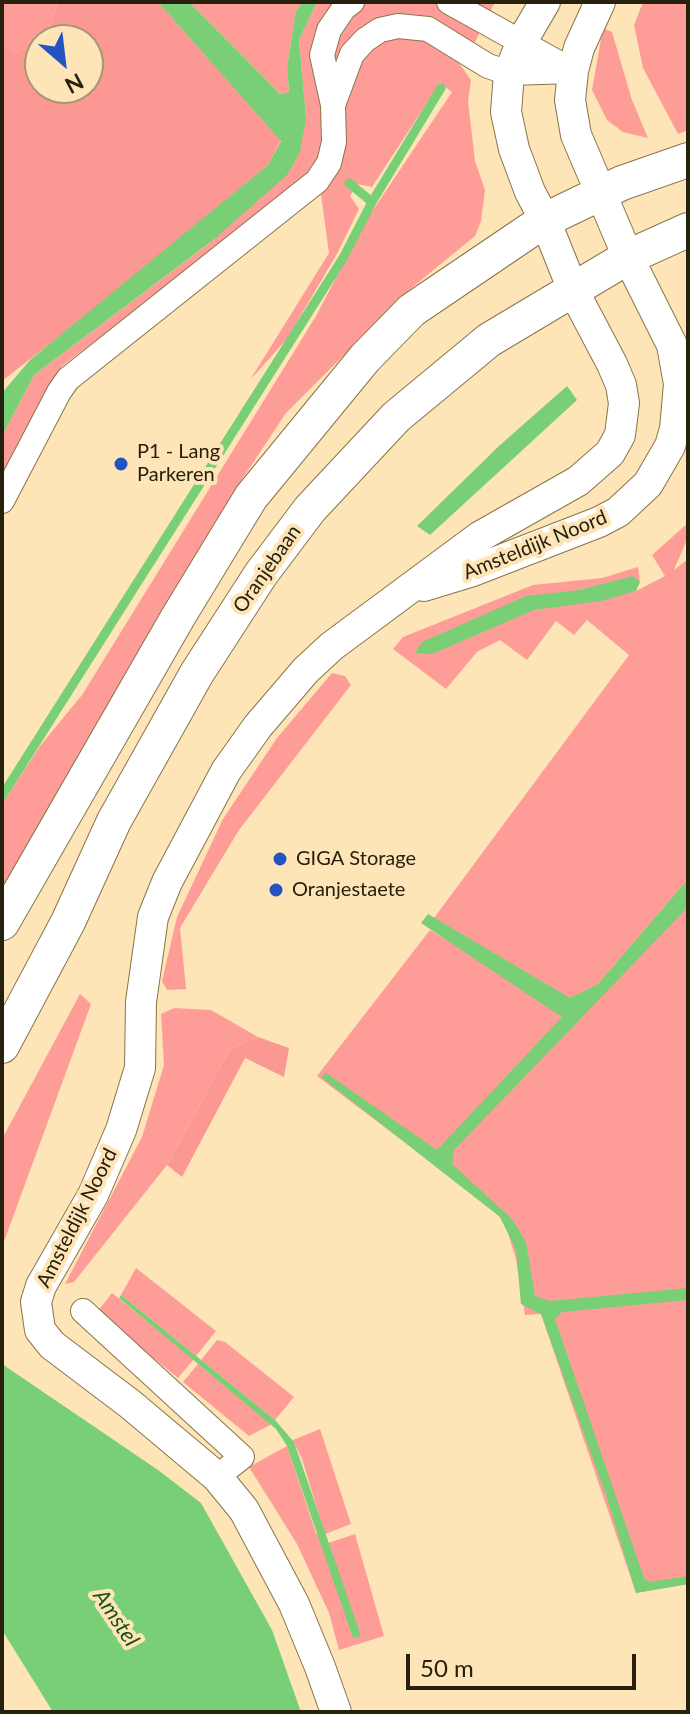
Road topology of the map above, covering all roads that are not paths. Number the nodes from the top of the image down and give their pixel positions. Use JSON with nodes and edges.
{"nodes":[{"id":1,"x":352,"y":2,"type":"edge"},
{"id":2,"x":449,"y":2,"type":"edge"},
{"id":3,"x":545,"y":2,"type":"edge"},
{"id":4,"x":600,"y":2,"type":"edge"},
{"id":5,"x":522,"y":41,"type":"junction"},
{"id":6,"x":573,"y":71,"type":"junction"},
{"id":7,"x":509,"y":73,"type":"junction"},
{"id":8,"x":333,"y":105,"type":"junction"},
{"id":9,"x":688,"y":160,"type":"edge"},
{"id":10,"x":600,"y":194,"type":"junction"},
{"id":11,"x":545,"y":220,"type":"junction"},
{"id":12,"x":688,"y":230,"type":"edge"},
{"id":13,"x":628,"y":257,"type":"junction"},
{"id":14,"x":573,"y":290,"type":"junction"},
{"id":15,"x":2,"y":501,"type":"edge"},
{"id":16,"x":407,"y":591,"type":"junction"},
{"id":17,"x":2,"y":923,"type":"edge"},
{"id":18,"x":2,"y":1046,"type":"edge"},
{"id":19,"x":83,"y":1311,"type":"dead end"},
{"id":20,"x":217,"y":1477,"type":"junction"},
{"id":21,"x":336,"y":1712,"type":"edge"}],
"edges":[{"from":1,"to":8,"type":"street"},
{"from":2,"to":5,"type":"street"},
{"from":3,"to":5,"type":"street","name":"Amsteldijk Noord"},
{"from":4,"to":6,"type":"street","name":"Amsteldijk Noord"},
{"from":5,"to":6,"type":"street"},
{"from":5,"to":7,"type":"street","name":"Amsteldijk Noord"},
{"from":6,"to":7,"type":"street"},
{"from":6,"to":10,"type":"street","name":"Amsteldijk Noord"},
{"from":7,"to":8,"type":"street"},
{"from":7,"to":11,"type":"street","name":"Amsteldijk Noord"},
{"from":8,"to":15,"type":"street"},
{"from":9,"to":10,"type":"main road"},
{"from":10,"to":11,"type":"main road"},
{"from":10,"to":13,"type":"street","name":"Amsteldijk Noord"},
{"from":11,"to":14,"type":"street","name":"Amsteldijk Noord"},
{"from":11,"to":17,"type":"main road"},
{"from":12,"to":13,"type":"main road","name":"Oranjebaan"},
{"from":13,"to":14,"type":"main road","name":"Oranjebaan"},
{"from":13,"to":16,"type":"street","name":"Amsteldijk Noord"},
{"from":14,"to":16,"type":"street","name":"Amsteldijk Noord"},
{"from":14,"to":18,"type":"main road","name":"Oranjebaan"},
{"from":16,"to":20,"type":"street","name":"Amsteldijk Noord"},
{"from":19,"to":20,"type":"street"},
{"from":20,"to":21,"type":"street","name":"Amsteldijk Noord"}]}
